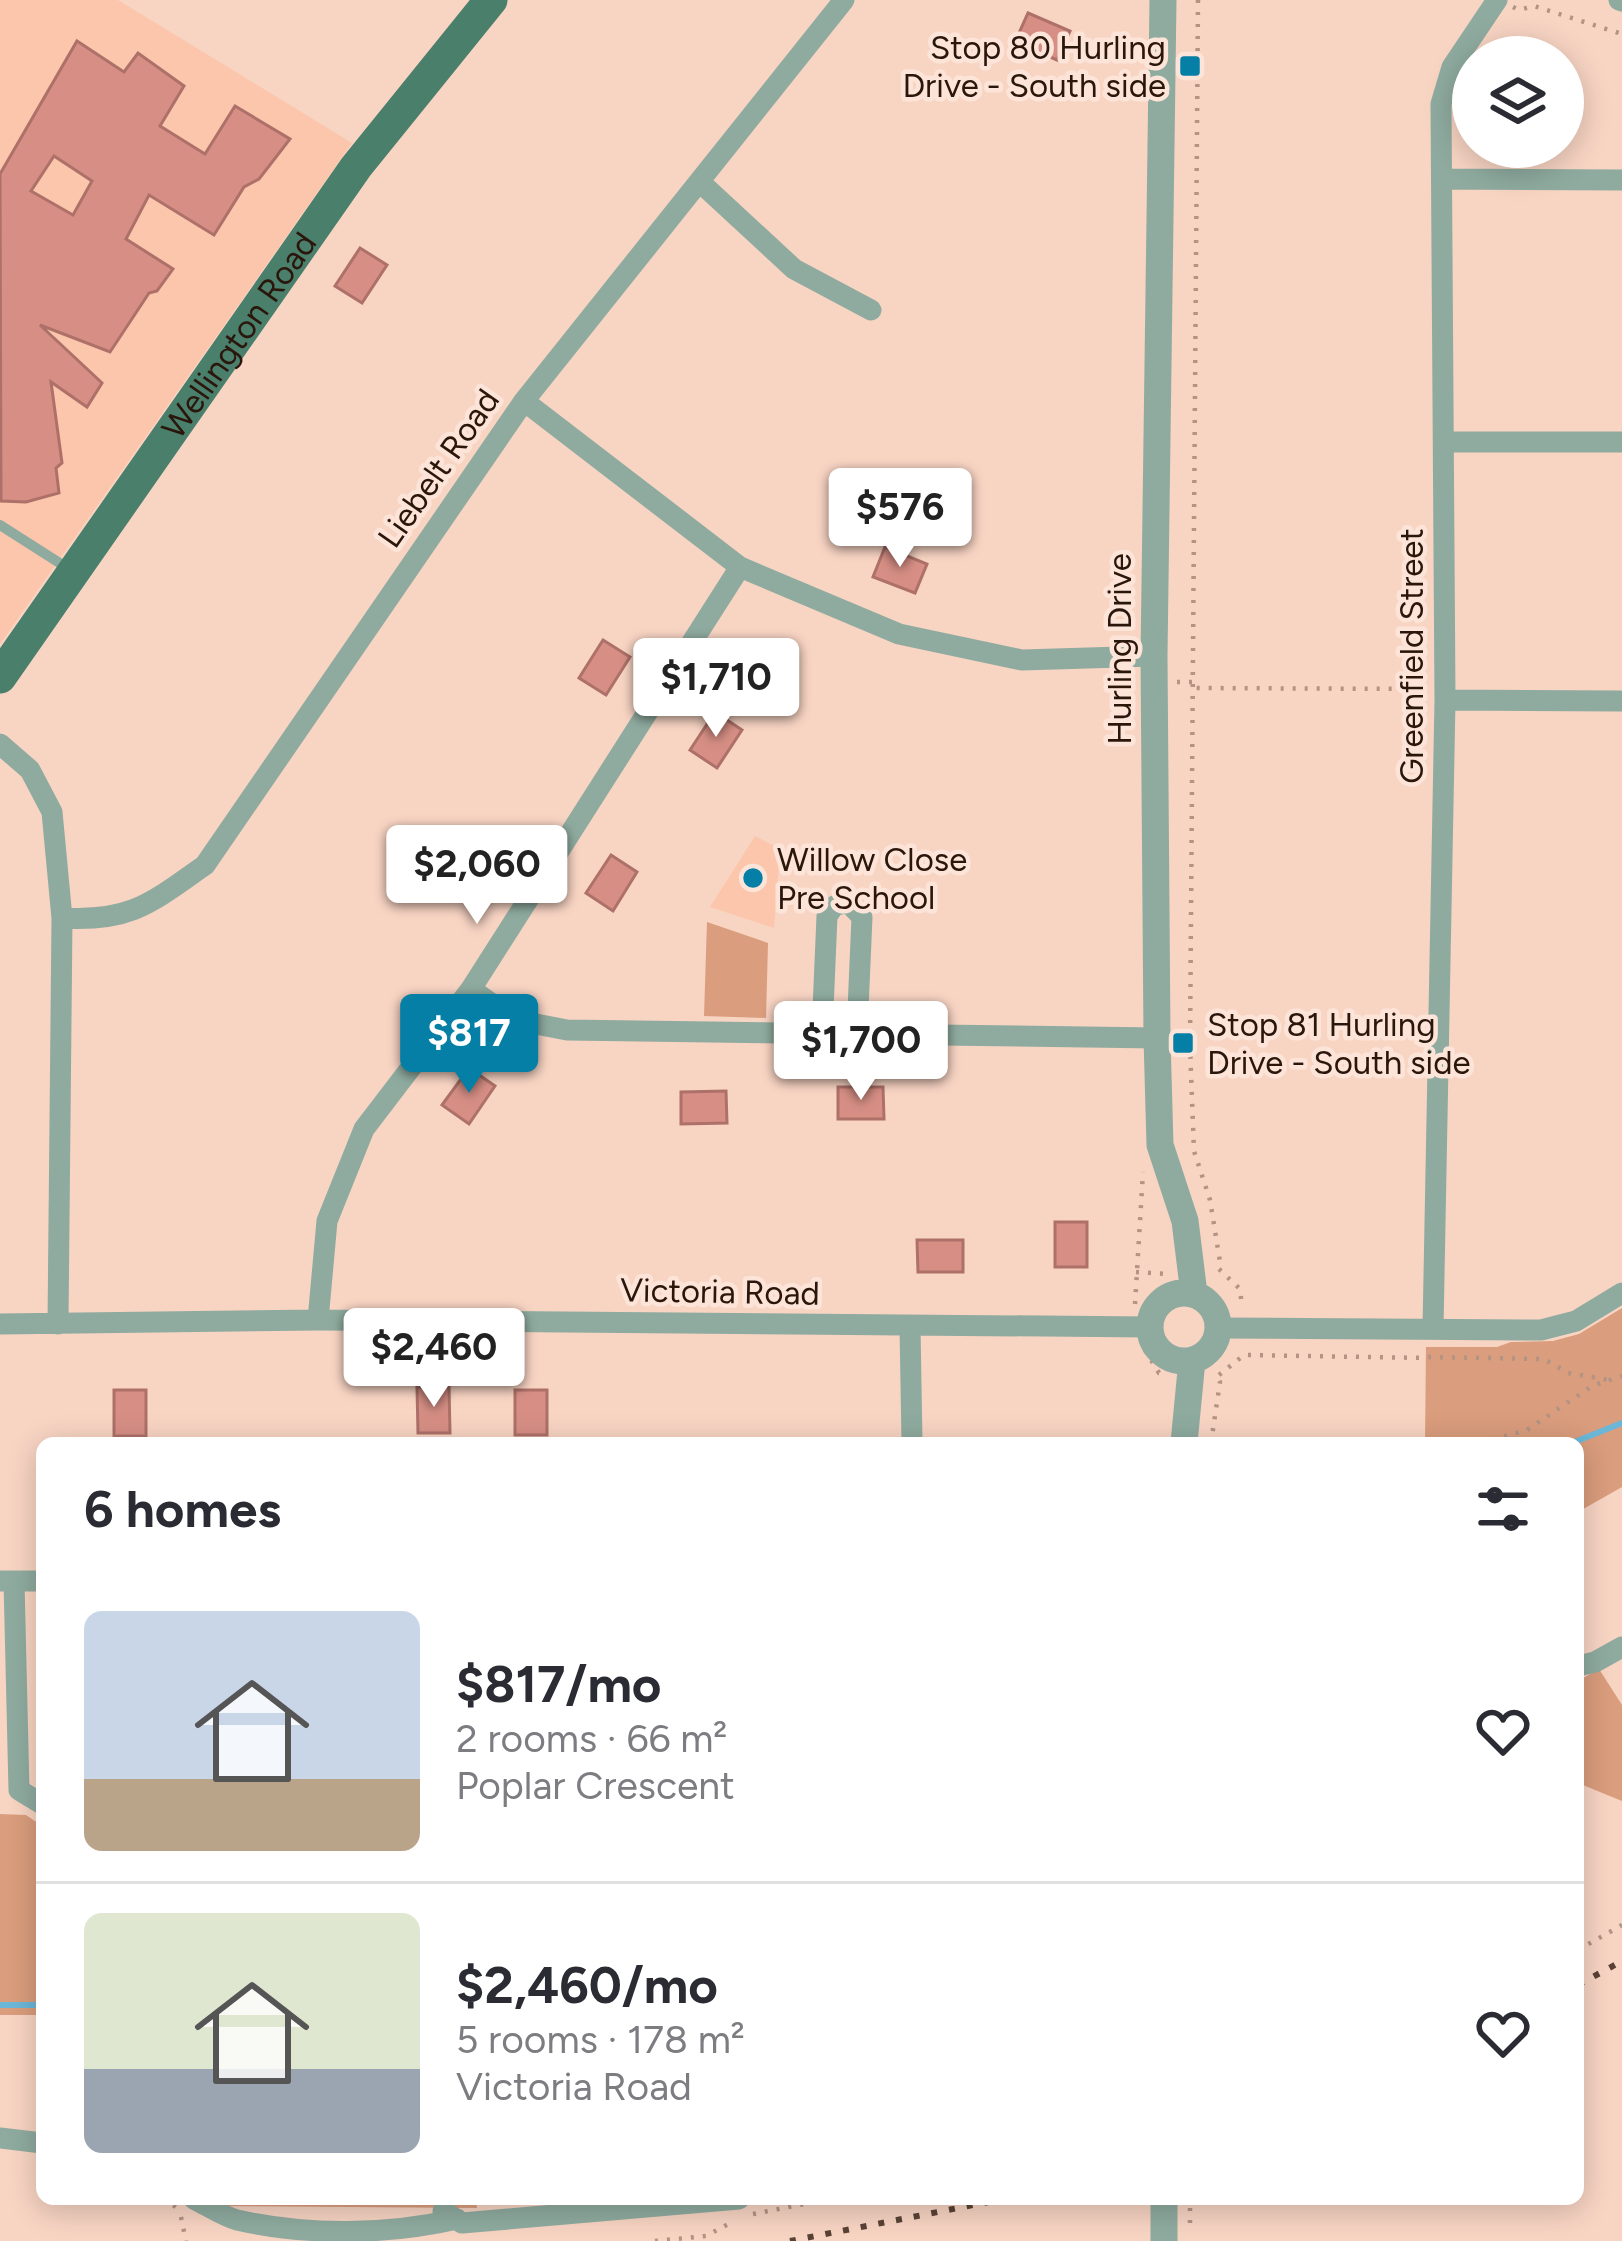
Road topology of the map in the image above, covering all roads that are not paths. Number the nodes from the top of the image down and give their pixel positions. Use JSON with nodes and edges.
{"nodes":[{"id":1,"x":490,"y":0,"type":"edge"},
{"id":2,"x":844,"y":0,"type":"edge"},
{"id":3,"x":1162,"y":0,"type":"edge"},
{"id":4,"x":1499,"y":0,"type":"edge"},
{"id":5,"x":1444,"y":179,"type":"junction"},
{"id":6,"x":1622,"y":180,"type":"edge"},
{"id":7,"x":701,"y":183,"type":"junction"},
{"id":8,"x":871,"y":310,"type":"dead end"},
{"id":9,"x":524,"y":401,"type":"junction"},
{"id":10,"x":1444,"y":442,"type":"junction"},
{"id":11,"x":1622,"y":442,"type":"edge"},
{"id":12,"x":0,"y":526,"type":"edge"},
{"id":13,"x":740,"y":567,"type":"junction"},
{"id":14,"x":71,"y":571,"type":"junction"},
{"id":15,"x":1154,"y":669,"type":"junction"},
{"id":16,"x":0,"y":676,"type":"edge"},
{"id":17,"x":1445,"y":700,"type":"junction"},
{"id":18,"x":1622,"y":701,"type":"edge"},
{"id":19,"x":0,"y":744,"type":"edge"},
{"id":20,"x":62,"y":918,"type":"junction"},
{"id":21,"x":471,"y":989,"type":"junction"},
{"id":22,"x":822,"y":1033,"type":"junction"},
{"id":23,"x":856,"y":1033,"type":"junction"},
{"id":24,"x":1157,"y":1038,"type":"junction"},
{"id":25,"x":1622,"y":1292,"type":"edge"},
{"id":26,"x":1194,"y":1294,"type":"junction"},
{"id":27,"x":318,"y":1320,"type":"junction"},
{"id":28,"x":0,"y":1324,"type":"edge"},
{"id":29,"x":58,"y":1324,"type":"junction"},
{"id":30,"x":910,"y":1326,"type":"junction"},
{"id":31,"x":1150,"y":1327,"type":"junction"},
{"id":32,"x":1218,"y":1328,"type":"junction"},
{"id":33,"x":1433,"y":1328,"type":"junction"},
{"id":34,"x":1192,"y":1360,"type":"junction"},
{"id":35,"x":912,"y":1437,"type":"edge"},
{"id":36,"x":1185,"y":1437,"type":"edge"},
{"id":37,"x":7,"y":1581,"type":"edge"},
{"id":38,"x":1622,"y":1647,"type":"edge"},
{"id":39,"x":1584,"y":1665,"type":"edge"},
{"id":40,"x":36,"y":1800,"type":"edge"},
{"id":41,"x":0,"y":2138,"type":"edge"},
{"id":42,"x":36,"y":2143,"type":"edge"},
{"id":43,"x":206,"y":2205,"type":"edge"},
{"id":44,"x":665,"y":2205,"type":"edge"},
{"id":45,"x":1164,"y":2205,"type":"edge"},
{"id":46,"x":1164,"y":2241,"type":"edge"}],
"edges":[{"from":1,"to":14,"type":"main road","name":"Wellington Road"},
{"from":2,"to":7,"type":"street","name":"Liebelt Road"},
{"from":3,"to":15,"type":"street","name":"Hurling Drive"},
{"from":4,"to":5,"type":"street","name":"Greenfield Street"},
{"from":5,"to":6,"type":"street"},
{"from":5,"to":10,"type":"street","name":"Greenfield Street"},
{"from":7,"to":8,"type":"street"},
{"from":7,"to":9,"type":"street","name":"Liebelt Road"},
{"from":9,"to":13,"type":"street"},
{"from":9,"to":20,"type":"street","name":"Liebelt Road"},
{"from":10,"to":11,"type":"street"},
{"from":10,"to":17,"type":"street","name":"Greenfield Street"},
{"from":12,"to":14,"type":"lane"},
{"from":13,"to":15,"type":"street"},
{"from":13,"to":21,"type":"street"},
{"from":14,"to":16,"type":"main road","name":"Wellington Road"},
{"from":15,"to":24,"type":"street","name":"Hurling Drive"},
{"from":17,"to":18,"type":"street"},
{"from":17,"to":33,"type":"street","name":"Greenfield Street"},
{"from":19,"to":20,"type":"street"},
{"from":20,"to":29,"type":"street"},
{"from":21,"to":22,"type":"street"},
{"from":21,"to":27,"type":"street"},
{"from":22,"to":23,"type":"street"},
{"from":22,"to":23,"type":"street"},
{"from":23,"to":24,"type":"street"},
{"from":24,"to":26,"type":"street","name":"Hurling Drive"},
{"from":25,"to":33,"type":"street"},
{"from":26,"to":31,"type":"street"},
{"from":26,"to":32,"type":"street"},
{"from":27,"to":29,"type":"street","name":"Victoria Road"},
{"from":27,"to":30,"type":"street","name":"Victoria Road"},
{"from":28,"to":29,"type":"street","name":"Victoria Road"},
{"from":30,"to":31,"type":"street","name":"Victoria Road"},
{"from":30,"to":35,"type":"street"},
{"from":31,"to":34,"type":"street"},
{"from":32,"to":33,"type":"street"},
{"from":32,"to":34,"type":"street"},
{"from":34,"to":36,"type":"street"},
{"from":37,"to":40,"type":"street"},
{"from":38,"to":39,"type":"street"},
{"from":41,"to":42,"type":"street"},
{"from":43,"to":44,"type":"street"},
{"from":45,"to":46,"type":"street"}]}
